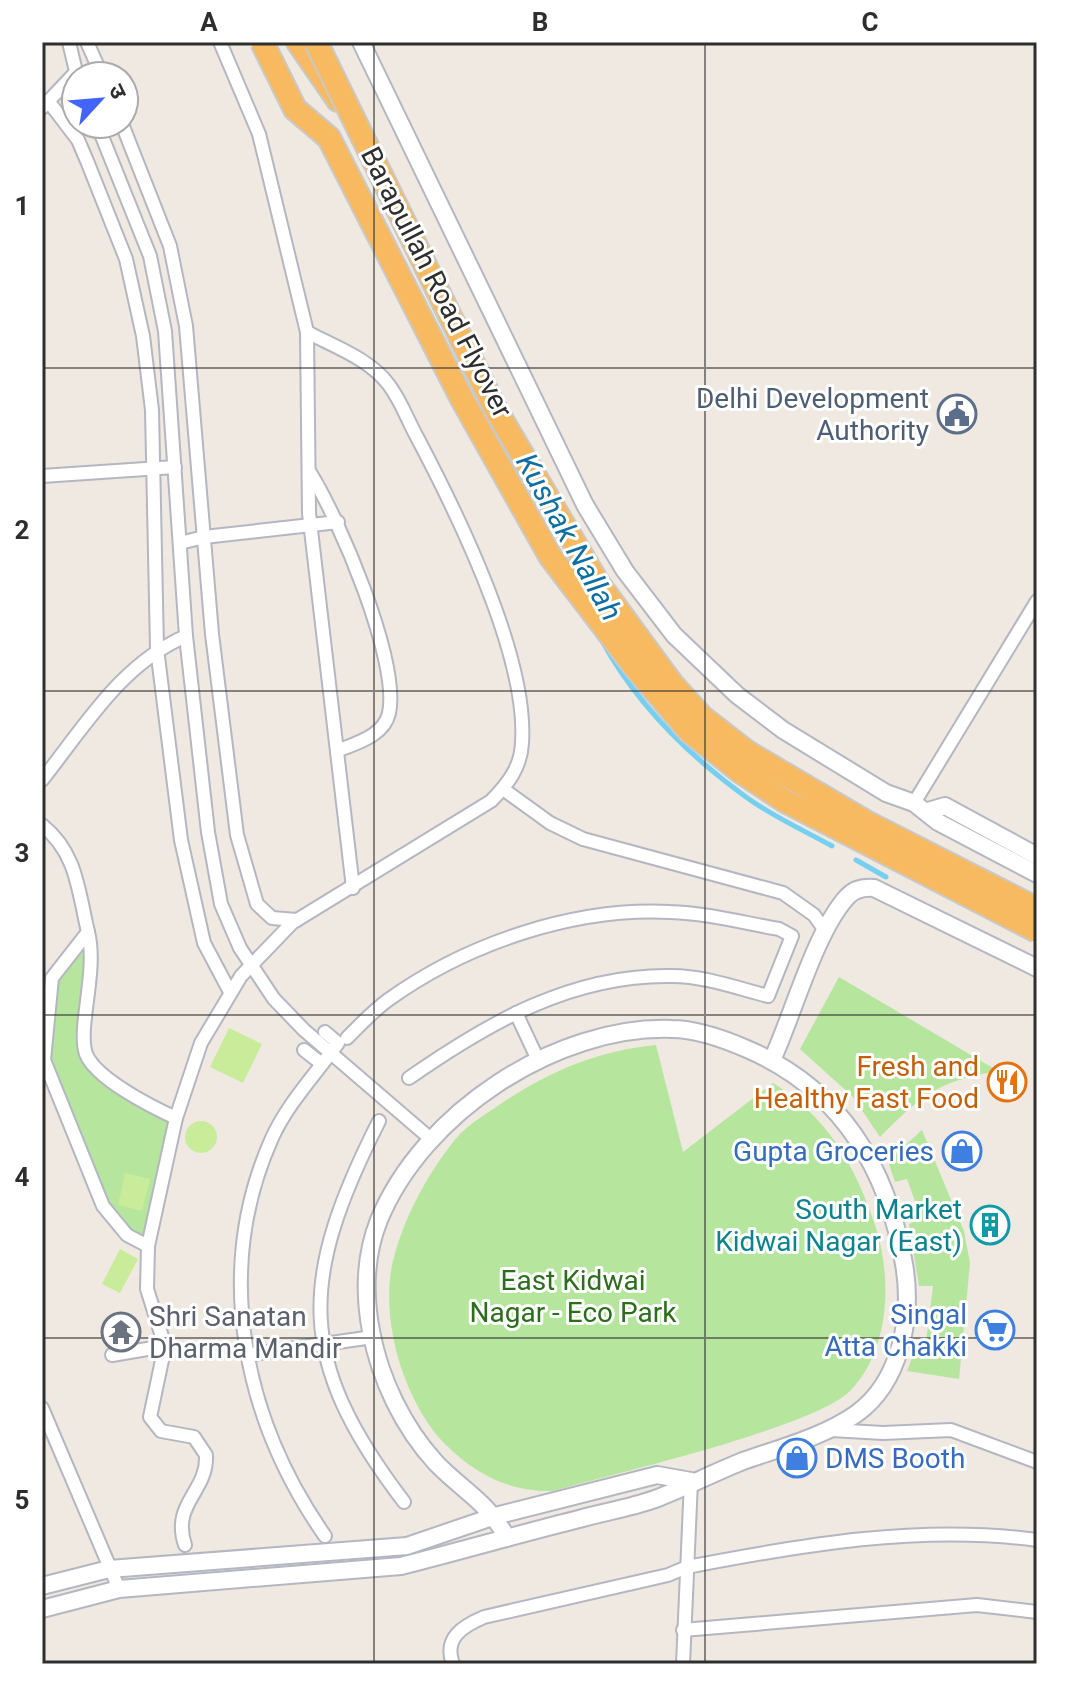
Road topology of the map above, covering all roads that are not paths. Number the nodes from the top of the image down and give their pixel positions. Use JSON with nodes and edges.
{"nodes":[{"id":1,"x":220,"y":42,"type":"edge"},
{"id":2,"x":262,"y":42,"type":"edge"},
{"id":3,"x":298,"y":42,"type":"edge"},
{"id":4,"x":316,"y":42,"type":"edge"},
{"id":5,"x":361,"y":42,"type":"edge"},
{"id":6,"x":46,"y":105,"type":"edge"},
{"id":7,"x":359,"y":130,"type":"junction"},
{"id":8,"x":103,"y":140,"type":"edge"},
{"id":9,"x":128,"y":140,"type":"edge"},
{"id":10,"x":307,"y":332,"type":"junction"},
{"id":11,"x":175,"y":467,"type":"junction"},
{"id":12,"x":153,"y":469,"type":"junction"},
{"id":13,"x":309,"y":471,"type":"junction"},
{"id":14,"x":42,"y":476,"type":"edge"},
{"id":15,"x":338,"y":522,"type":"junction"},
{"id":16,"x":310,"y":525,"type":"junction"},
{"id":17,"x":204,"y":537,"type":"junction"},
{"id":18,"x":180,"y":543,"type":"junction"},
{"id":19,"x":1037,"y":601,"type":"edge"},
{"id":20,"x":186,"y":636,"type":"junction"},
{"id":21,"x":157,"y":649,"type":"junction"},
{"id":22,"x":337,"y":751,"type":"junction"},
{"id":23,"x":42,"y":780,"type":"edge"},
{"id":24,"x":503,"y":789,"type":"junction"},
{"id":25,"x":921,"y":807,"type":"junction"},
{"id":26,"x":42,"y":825,"type":"edge"},
{"id":27,"x":1037,"y":856,"type":"edge"},
{"id":28,"x":1037,"y":874,"type":"edge"},
{"id":29,"x":353,"y":888,"type":"junction"},
{"id":30,"x":1037,"y":909,"type":"edge"},
{"id":31,"x":297,"y":920,"type":"junction"},
{"id":32,"x":1037,"y":931,"type":"edge"},
{"id":33,"x":88,"y":932,"type":"junction"},
{"id":34,"x":826,"y":932,"type":"junction"},
{"id":35,"x":252,"y":965,"type":"junction"},
{"id":36,"x":1037,"y":968,"type":"edge"},
{"id":37,"x":230,"y":992,"type":"junction"},
{"id":38,"x":516,"y":1013,"type":"junction"},
{"id":39,"x":325,"y":1032,"type":"dead end"},
{"id":40,"x":347,"y":1038,"type":"dead end"},
{"id":41,"x":304,"y":1050,"type":"dead end"},
{"id":42,"x":326,"y":1059,"type":"junction"},
{"id":43,"x":772,"y":1060,"type":"junction"},
{"id":44,"x":539,"y":1062,"type":"junction"},
{"id":45,"x":409,"y":1078,"type":"dead end"},
{"id":46,"x":176,"y":1118,"type":"junction"},
{"id":47,"x":379,"y":1121,"type":"dead end"},
{"id":48,"x":432,"y":1140,"type":"junction"},
{"id":49,"x":148,"y":1246,"type":"junction"},
{"id":50,"x":373,"y":1337,"type":"junction"},
{"id":51,"x":323,"y":1344,"type":"junction"},
{"id":52,"x":165,"y":1346,"type":"junction"},
{"id":53,"x":112,"y":1355,"type":"dead end"},
{"id":54,"x":246,"y":1355,"type":"junction"},
{"id":55,"x":42,"y":1408,"type":"edge"},
{"id":56,"x":829,"y":1429,"type":"junction"},
{"id":57,"x":1037,"y":1462,"type":"edge"},
{"id":58,"x":691,"y":1481,"type":"junction"},
{"id":59,"x":404,"y":1502,"type":"dead end"},
{"id":60,"x":495,"y":1516,"type":"junction"},
{"id":61,"x":325,"y":1536,"type":"dead end"},
{"id":62,"x":507,"y":1538,"type":"junction"},
{"id":63,"x":1037,"y":1540,"type":"edge"},
{"id":64,"x":185,"y":1545,"type":"dead end"},
{"id":65,"x":687,"y":1567,"type":"junction"},
{"id":66,"x":109,"y":1569,"type":"junction"},
{"id":67,"x":42,"y":1586,"type":"edge"},
{"id":68,"x":119,"y":1589,"type":"junction"},
{"id":69,"x":42,"y":1609,"type":"edge"},
{"id":70,"x":1037,"y":1612,"type":"edge"},
{"id":71,"x":683,"y":1630,"type":"junction"},
{"id":72,"x":453,"y":1664,"type":"edge"},
{"id":73,"x":683,"y":1664,"type":"edge"}],
"edges":[{"from":1,"to":10,"type":"street"},
{"from":2,"to":32,"type":"highway","name":"Barapullah Road Flyover","bridge":true},
{"from":3,"to":7,"type":"highway","bridge":true},
{"from":4,"to":7,"type":"highway","name":"Barapullah Road Flyover","bridge":true},
{"from":5,"to":25,"type":"street"},
{"from":6,"to":12,"type":"street"},
{"from":7,"to":30,"type":"highway","name":"Barapullah Road Flyover","bridge":true},
{"from":8,"to":11,"type":"street"},
{"from":9,"to":17,"type":"street"},
{"from":10,"to":13,"type":"street"},
{"from":10,"to":24,"type":"street"},
{"from":11,"to":12,"type":"street"},
{"from":11,"to":18,"type":"street"},
{"from":12,"to":14,"type":"street"},
{"from":12,"to":21,"type":"street"},
{"from":13,"to":15,"type":"street"},
{"from":13,"to":16,"type":"street"},
{"from":15,"to":16,"type":"street"},
{"from":15,"to":22,"type":"street"},
{"from":16,"to":17,"type":"street"},
{"from":16,"to":22,"type":"street"},
{"from":17,"to":18,"type":"street"},
{"from":17,"to":31,"type":"street"},
{"from":18,"to":20,"type":"street"},
{"from":19,"to":25,"type":"street"},
{"from":20,"to":21,"type":"street"},
{"from":20,"to":35,"type":"street"},
{"from":21,"to":23,"type":"street"},
{"from":21,"to":37,"type":"street"},
{"from":22,"to":29,"type":"street"},
{"from":24,"to":29,"type":"street"},
{"from":24,"to":34,"type":"street"},
{"from":25,"to":27,"type":"street"},
{"from":25,"to":28,"type":"street"},
{"from":26,"to":33,"type":"street"},
{"from":29,"to":31,"type":"street"},
{"from":31,"to":35,"type":"street"},
{"from":33,"to":46,"type":"street"},
{"from":33,"to":49,"type":"street"},
{"from":34,"to":36,"type":"street"},
{"from":34,"to":43,"type":"street"},
{"from":35,"to":37,"type":"street"},
{"from":35,"to":42,"type":"street"},
{"from":37,"to":46,"type":"street"},
{"from":38,"to":40,"type":"street"},
{"from":38,"to":44,"type":"street"},
{"from":38,"to":45,"type":"street"},
{"from":39,"to":42,"type":"street"},
{"from":41,"to":42,"type":"street"},
{"from":42,"to":48,"type":"street"},
{"from":42,"to":54,"type":"street"},
{"from":43,"to":44,"type":"street"},
{"from":43,"to":56,"type":"street"},
{"from":44,"to":48,"type":"street"},
{"from":46,"to":49,"type":"street"},
{"from":47,"to":51,"type":"street"},
{"from":48,"to":50,"type":"street"},
{"from":49,"to":52,"type":"street"},
{"from":50,"to":51,"type":"street"},
{"from":50,"to":60,"type":"street"},
{"from":51,"to":54,"type":"street"},
{"from":51,"to":59,"type":"street"},
{"from":52,"to":53,"type":"street"},
{"from":52,"to":64,"type":"street"},
{"from":54,"to":61,"type":"street"},
{"from":55,"to":66,"type":"street"},
{"from":56,"to":57,"type":"street"},
{"from":56,"to":58,"type":"street"},
{"from":58,"to":60,"type":"street"},
{"from":58,"to":62,"type":"street"},
{"from":58,"to":65,"type":"street"},
{"from":60,"to":62,"type":"street"},
{"from":60,"to":66,"type":"street"},
{"from":62,"to":68,"type":"street"},
{"from":63,"to":65,"type":"street"},
{"from":65,"to":71,"type":"street"},
{"from":65,"to":72,"type":"street"},
{"from":66,"to":67,"type":"street"},
{"from":66,"to":68,"type":"street"},
{"from":68,"to":69,"type":"street"},
{"from":70,"to":71,"type":"street"},
{"from":71,"to":73,"type":"street"}]}
